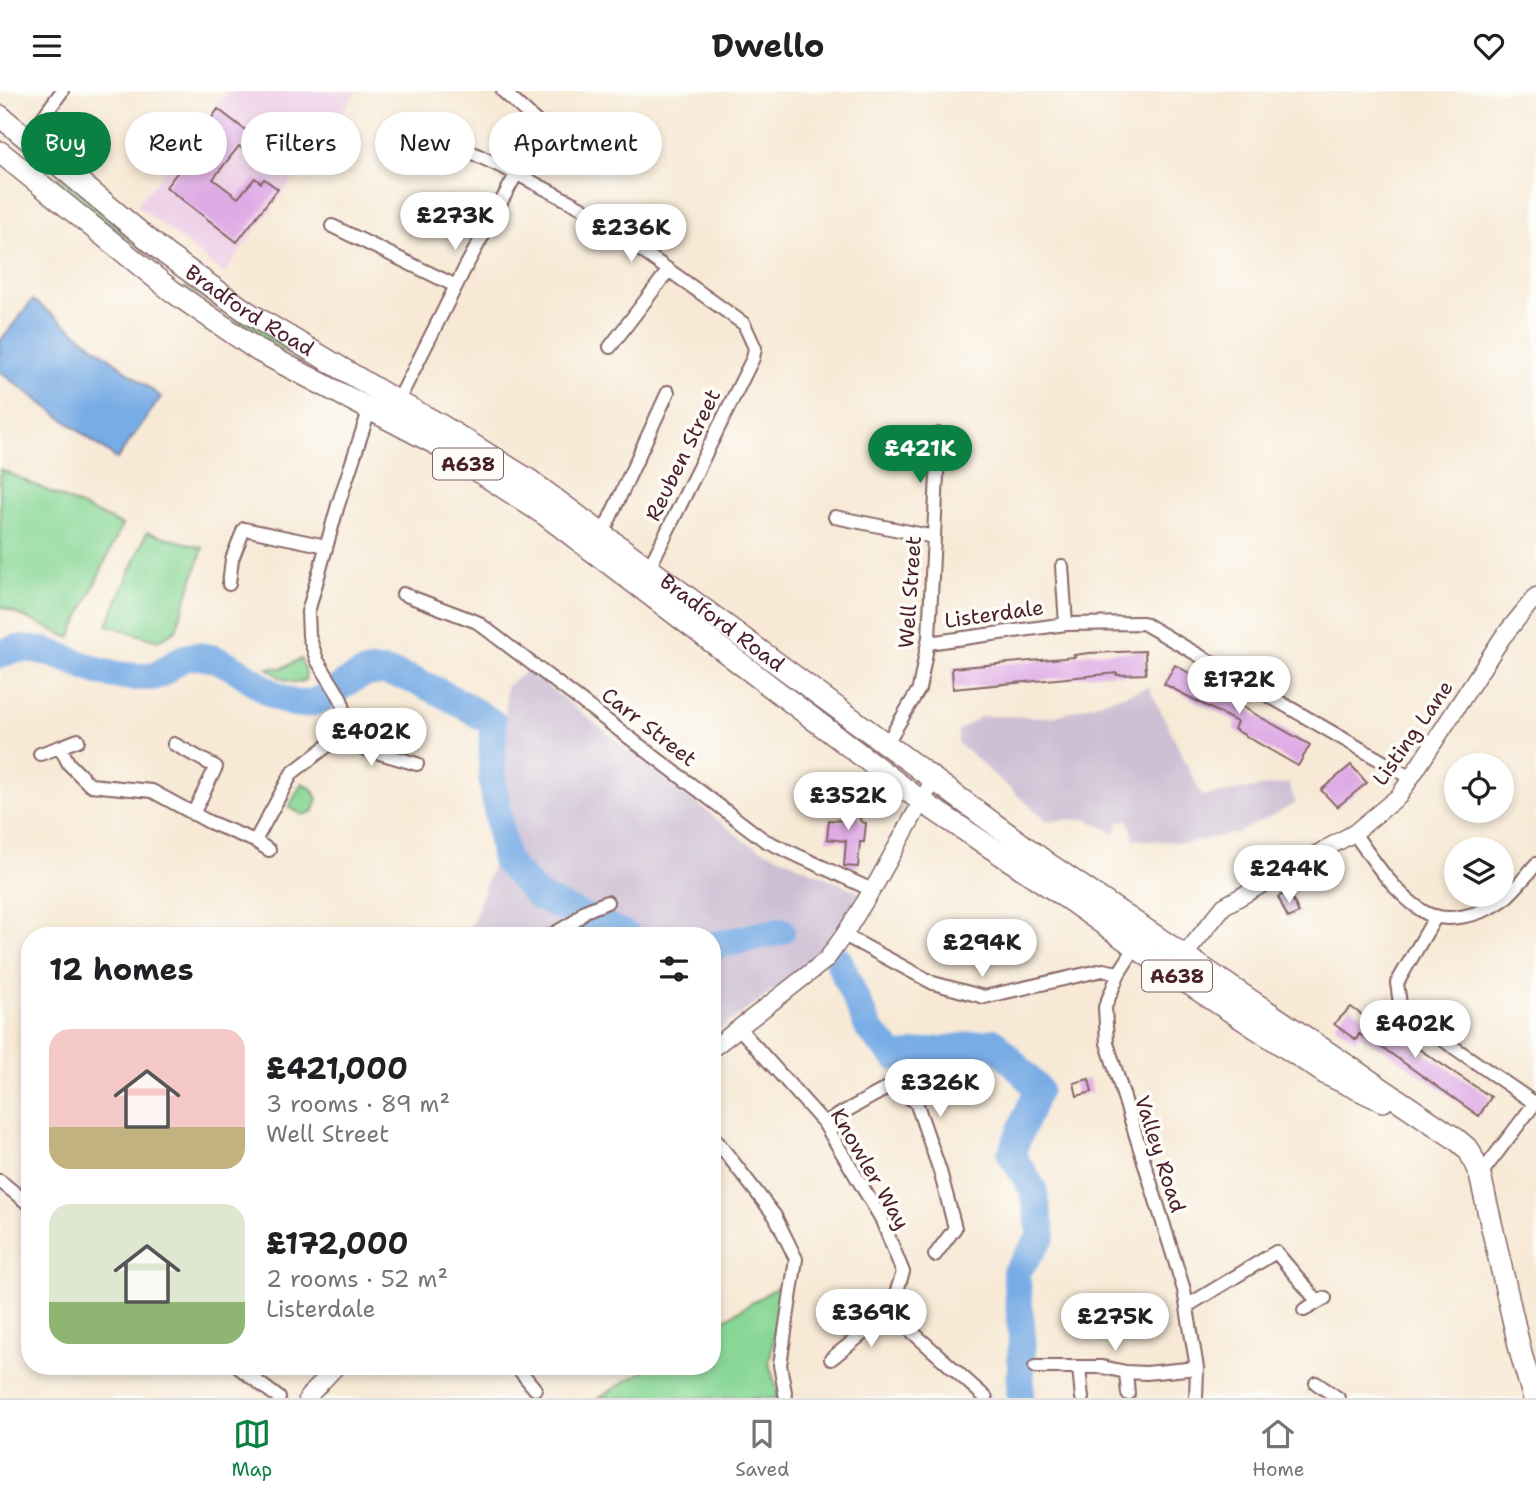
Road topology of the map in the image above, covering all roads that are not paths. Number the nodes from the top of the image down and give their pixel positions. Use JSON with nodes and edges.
{"nodes":[{"id":1,"x":62,"y":91,"type":"edge"},
{"id":2,"x":503,"y":91,"type":"edge"},
{"id":3,"x":47,"y":112,"type":"edge"},
{"id":4,"x":526,"y":112,"type":"edge"},
{"id":5,"x":0,"y":115,"type":"edge"},
{"id":6,"x":21,"y":132,"type":"edge"},
{"id":7,"x":21,"y":143,"type":"edge"},
{"id":8,"x":4,"y":155,"type":"edge"},
{"id":9,"x":72,"y":175,"type":"edge"},
{"id":10,"x":516,"y":175,"type":"edge"},
{"id":11,"x":519,"y":175,"type":"edge"},
{"id":12,"x":332,"y":226,"type":"dead end"},
{"id":13,"x":668,"y":271,"type":"junction"},
{"id":14,"x":456,"y":286,"type":"junction"},
{"id":15,"x":610,"y":347,"type":"dead end"},
{"id":16,"x":668,"y":392,"type":"dead end"},
{"id":17,"x":373,"y":398,"type":"junction"},
{"id":18,"x":393,"y":410,"type":"junction"},
{"id":19,"x":939,"y":434,"type":"dead end"},
{"id":20,"x":835,"y":517,"type":"dead end"},
{"id":21,"x":603,"y":533,"type":"junction"},
{"id":22,"x":934,"y":537,"type":"junction"},
{"id":23,"x":326,"y":546,"type":"junction"},
{"id":24,"x":1062,"y":566,"type":"dead end"},
{"id":25,"x":649,"y":568,"type":"junction"},
{"id":26,"x":229,"y":584,"type":"dead end"},
{"id":27,"x":404,"y":594,"type":"dead end"},
{"id":28,"x":1536,"y":596,"type":"edge"},
{"id":29,"x":1066,"y":624,"type":"junction"},
{"id":30,"x":928,"y":643,"type":"junction"},
{"id":31,"x":78,"y":740,"type":"dead end"},
{"id":32,"x":335,"y":740,"type":"junction"},
{"id":33,"x":887,"y":743,"type":"junction"},
{"id":34,"x":174,"y":744,"type":"dead end"},
{"id":35,"x":60,"y":747,"type":"junction"},
{"id":36,"x":40,"y":754,"type":"dead end"},
{"id":37,"x":417,"y":764,"type":"dead end"},
{"id":38,"x":1412,"y":778,"type":"junction"},
{"id":39,"x":934,"y":779,"type":"junction"},
{"id":40,"x":921,"y":801,"type":"junction"},
{"id":41,"x":193,"y":814,"type":"junction"},
{"id":42,"x":1353,"y":833,"type":"junction"},
{"id":43,"x":255,"y":841,"type":"junction"},
{"id":44,"x":269,"y":849,"type":"dead end"},
{"id":45,"x":1536,"y":864,"type":"edge"},
{"id":46,"x":872,"y":890,"type":"junction"},
{"id":47,"x":607,"y":902,"type":"dead end"},
{"id":48,"x":1436,"y":916,"type":"junction"},
{"id":49,"x":565,"y":927,"type":"edge"},
{"id":50,"x":844,"y":935,"type":"junction"},
{"id":51,"x":1140,"y":939,"type":"junction"},
{"id":52,"x":1177,"y":964,"type":"junction"},
{"id":53,"x":1119,"y":973,"type":"junction"},
{"id":54,"x":739,"y":1028,"type":"junction"},
{"id":55,"x":721,"y":1042,"type":"edge"},
{"id":56,"x":1535,"y":1103,"type":"edge"},
{"id":57,"x":824,"y":1123,"type":"junction"},
{"id":58,"x":721,"y":1147,"type":"edge"},
{"id":59,"x":1480,"y":1175,"type":"junction"},
{"id":60,"x":0,"y":1181,"type":"edge"},
{"id":61,"x":21,"y":1198,"type":"edge"},
{"id":62,"x":935,"y":1255,"type":"dead end"},
{"id":63,"x":1187,"y":1306,"type":"junction"},
{"id":64,"x":1304,"y":1310,"type":"dead end"},
{"id":65,"x":890,"y":1312,"type":"junction"},
{"id":66,"x":831,"y":1359,"type":"dead end"},
{"id":67,"x":1035,"y":1367,"type":"dead end"},
{"id":68,"x":1079,"y":1367,"type":"junction"},
{"id":69,"x":1197,"y":1367,"type":"junction"},
{"id":70,"x":1126,"y":1372,"type":"junction"},
{"id":71,"x":249,"y":1375,"type":"edge"},
{"id":72,"x":329,"y":1375,"type":"edge"},
{"id":73,"x":524,"y":1375,"type":"edge"},
{"id":74,"x":1316,"y":1383,"type":"dead end"},
{"id":75,"x":535,"y":1389,"type":"dead end"},
{"id":76,"x":1534,"y":1390,"type":"edge"},
{"id":77,"x":1128,"y":1394,"type":"dead end"},
{"id":78,"x":312,"y":1396,"type":"edge"},
{"id":79,"x":279,"y":1398,"type":"edge"},
{"id":80,"x":786,"y":1398,"type":"edge"},
{"id":81,"x":986,"y":1398,"type":"edge"},
{"id":82,"x":1082,"y":1398,"type":"edge"},
{"id":83,"x":1196,"y":1398,"type":"edge"},
{"id":84,"x":1338,"y":1398,"type":"edge"}],
"edges":[{"from":1,"to":3,"type":"street"},
{"from":2,"to":4,"type":"street"},
{"from":5,"to":6,"type":"main road","name":"Bradford Road","number":"A638"},
{"from":7,"to":8,"type":"main road"},
{"from":8,"to":17,"type":"main road","name":"Bradford Road","number":"A638"},
{"from":9,"to":17,"type":"main road","name":"Bradford Road","number":"A638"},
{"from":10,"to":14,"type":"street"},
{"from":11,"to":13,"type":"street"},
{"from":12,"to":14,"type":"street"},
{"from":13,"to":15,"type":"street"},
{"from":13,"to":25,"type":"street","name":"Reuben Street"},
{"from":14,"to":18,"type":"street"},
{"from":16,"to":21,"type":"street"},
{"from":17,"to":18,"type":"main road","name":"Bradford Road","number":"A638"},
{"from":17,"to":23,"type":"street"},
{"from":18,"to":21,"type":"main road","name":"Bradford Road","number":"A638"},
{"from":18,"to":40,"type":"main road","name":"Bradford Road","number":"A638"},
{"from":19,"to":22,"type":"street","name":"Well Street"},
{"from":20,"to":22,"type":"street"},
{"from":21,"to":25,"type":"main road","name":"Bradford Road","number":"A638"},
{"from":22,"to":30,"type":"street","name":"Well Street"},
{"from":23,"to":26,"type":"street"},
{"from":23,"to":32,"type":"street"},
{"from":24,"to":29,"type":"street","name":"Listerdale"},
{"from":25,"to":33,"type":"main road","name":"Bradford Road","number":"A638"},
{"from":27,"to":46,"type":"street","name":"Carr Street"},
{"from":28,"to":38,"type":"street","name":"Listing Lane"},
{"from":29,"to":30,"type":"street","name":"Listerdale"},
{"from":29,"to":38,"type":"street","name":"Listerdale"},
{"from":30,"to":33,"type":"street","name":"Well Street"},
{"from":31,"to":35,"type":"street"},
{"from":32,"to":37,"type":"street"},
{"from":32,"to":43,"type":"street"},
{"from":33,"to":39,"type":"main road","name":"Bradford Road","number":"A638"},
{"from":34,"to":41,"type":"street"},
{"from":35,"to":36,"type":"street"},
{"from":35,"to":41,"type":"street"},
{"from":38,"to":42,"type":"street","name":"Listing Lane"},
{"from":39,"to":40,"type":"street"},
{"from":39,"to":51,"type":"main road","name":"Bradford Road","number":"A638"},
{"from":40,"to":46,"type":"street"},
{"from":40,"to":51,"type":"main road","name":"Bradford Road","number":"A638"},
{"from":41,"to":43,"type":"street"},
{"from":42,"to":48,"type":"street"},
{"from":42,"to":52,"type":"street","name":"Listing Lane"},
{"from":43,"to":44,"type":"street"},
{"from":45,"to":48,"type":"street"},
{"from":46,"to":50,"type":"street"},
{"from":47,"to":49,"type":"street"},
{"from":48,"to":56,"type":"street"},
{"from":50,"to":53,"type":"street"},
{"from":50,"to":54,"type":"street"},
{"from":51,"to":52,"type":"main road","name":"Bradford Road","number":"A638"},
{"from":51,"to":53,"type":"street","name":"Valley Road"},
{"from":52,"to":59,"type":"main road","name":"Bradford Road","number":"A638"},
{"from":53,"to":63,"type":"street","name":"Valley Road"},
{"from":54,"to":55,"type":"street"},
{"from":54,"to":57,"type":"street","name":"Knowler Way"},
{"from":56,"to":59,"type":"street"},
{"from":57,"to":62,"type":"street"},
{"from":57,"to":65,"type":"street","name":"Knowler Way"},
{"from":58,"to":80,"type":"street"},
{"from":59,"to":76,"type":"main road","name":"Bradford Road","number":"A638"},
{"from":60,"to":61,"type":"street"},
{"from":63,"to":64,"type":"street"},
{"from":63,"to":69,"type":"street","name":"Valley Road"},
{"from":65,"to":66,"type":"street"},
{"from":65,"to":81,"type":"street"},
{"from":67,"to":68,"type":"street"},
{"from":68,"to":70,"type":"street"},
{"from":68,"to":82,"type":"street"},
{"from":69,"to":70,"type":"street"},
{"from":69,"to":83,"type":"street","name":"Valley Road"},
{"from":70,"to":77,"type":"street"},
{"from":71,"to":79,"type":"street"},
{"from":72,"to":78,"type":"street"},
{"from":73,"to":75,"type":"street"},
{"from":74,"to":84,"type":"street"}]}
